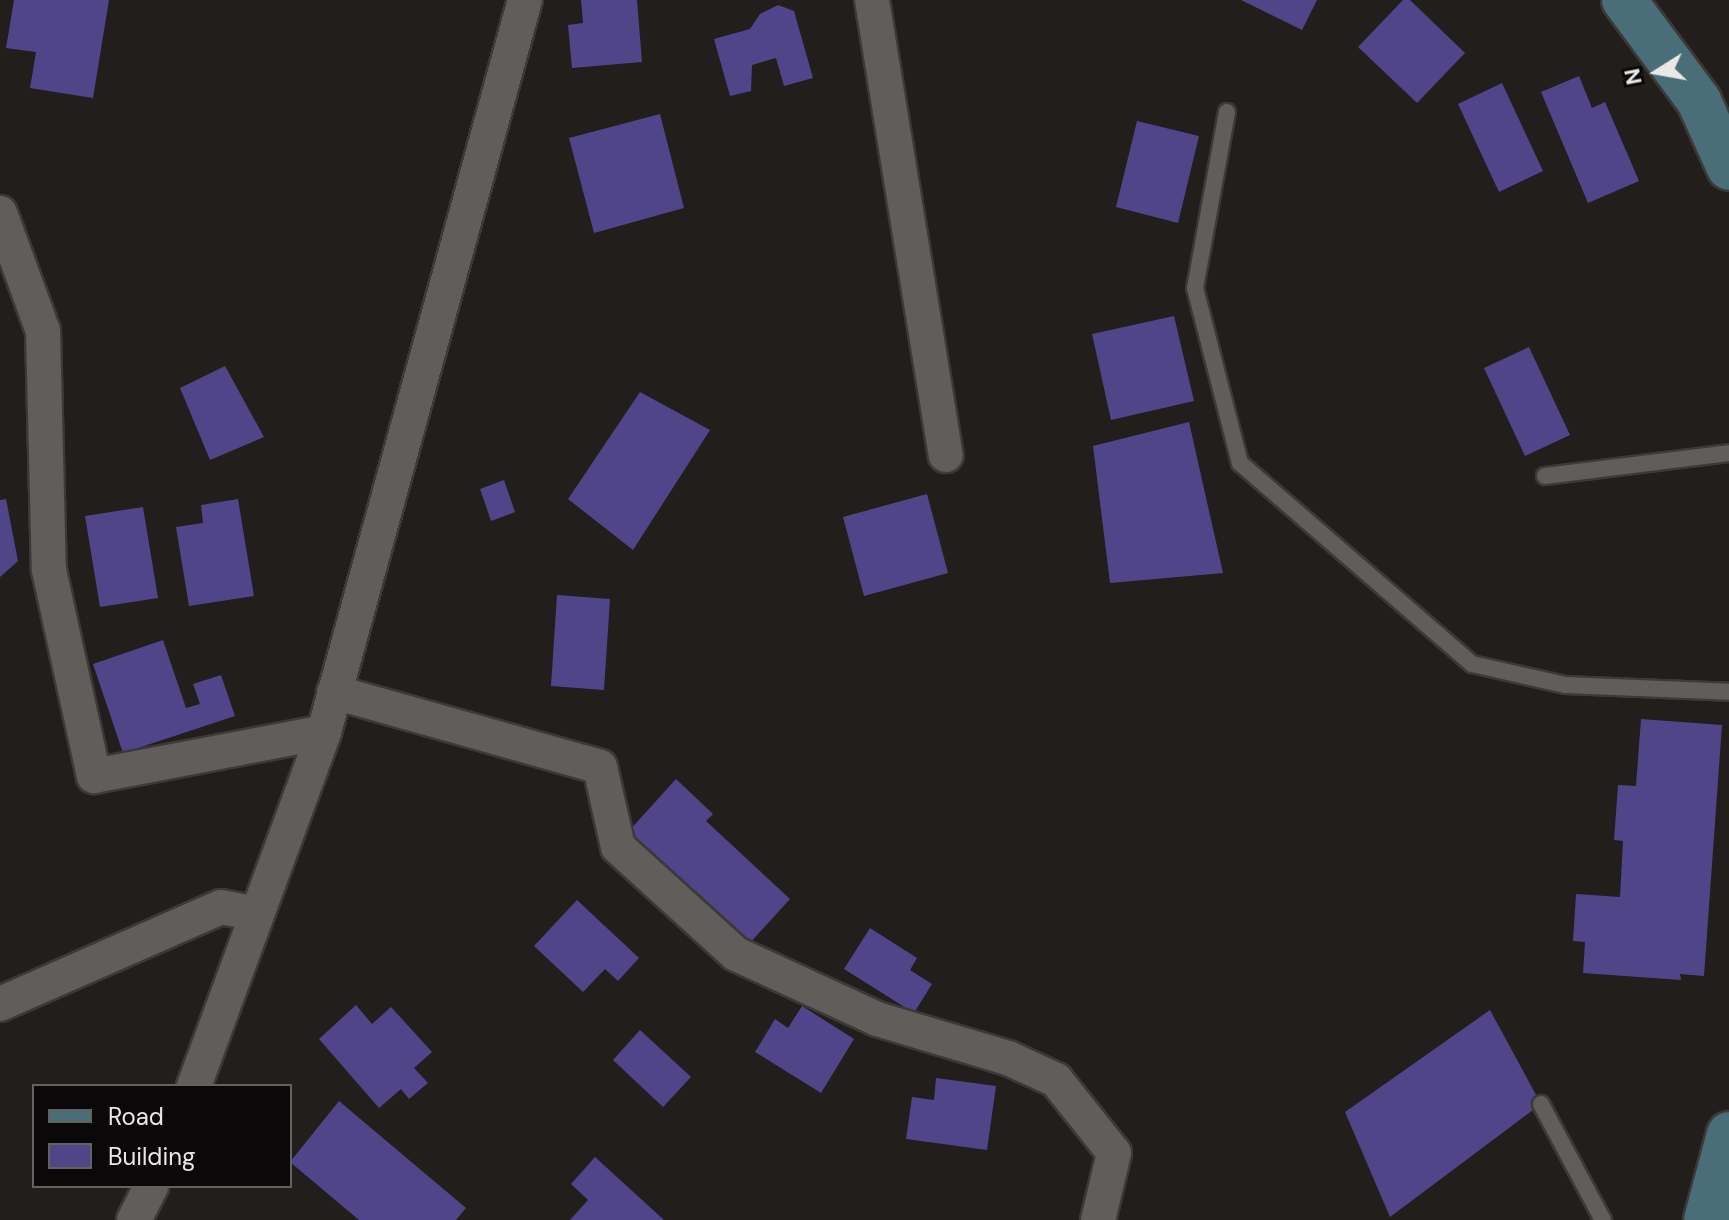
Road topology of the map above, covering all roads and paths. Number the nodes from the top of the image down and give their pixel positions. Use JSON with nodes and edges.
{"nodes":[{"id":1,"x":525,"y":0,"type":"edge"},
{"id":2,"x":872,"y":0,"type":"edge"},
{"id":3,"x":1624,"y":0,"type":"edge"},
{"id":4,"x":1227,"y":112,"type":"dead end"},
{"id":5,"x":1729,"y":168,"type":"edge"},
{"id":6,"x":0,"y":213,"type":"edge"},
{"id":7,"x":1729,"y":453,"type":"edge"},
{"id":8,"x":946,"y":455,"type":"dead end"},
{"id":9,"x":1545,"y":476,"type":"dead end"},
{"id":10,"x":334,"y":692,"type":"junction"},
{"id":11,"x":1729,"y":692,"type":"edge"},
{"id":12,"x":324,"y":732,"type":"junction"},
{"id":13,"x":256,"y":914,"type":"junction"},
{"id":14,"x":0,"y":1004,"type":"edge"},
{"id":15,"x":195,"y":1084,"type":"edge"},
{"id":16,"x":1541,"y":1104,"type":"dead end"},
{"id":17,"x":1729,"y":1134,"type":"edge"},
{"id":18,"x":150,"y":1188,"type":"edge"},
{"id":19,"x":134,"y":1220,"type":"edge"},
{"id":20,"x":1098,"y":1220,"type":"edge"},
{"id":21,"x":1603,"y":1220,"type":"edge"},
{"id":22,"x":1706,"y":1220,"type":"edge"}],
"edges":[{"from":1,"to":10,"type":"street"},
{"from":2,"to":8,"type":"street"},
{"from":3,"to":5,"type":"main road"},
{"from":4,"to":11,"type":"lane"},
{"from":6,"to":12,"type":"street"},
{"from":7,"to":9,"type":"lane"},
{"from":10,"to":12,"type":"street"},
{"from":10,"to":20,"type":"street"},
{"from":12,"to":13,"type":"street"},
{"from":13,"to":14,"type":"street"},
{"from":13,"to":15,"type":"street"},
{"from":16,"to":21,"type":"lane"},
{"from":17,"to":22,"type":"main road"},
{"from":18,"to":19,"type":"street"}]}
